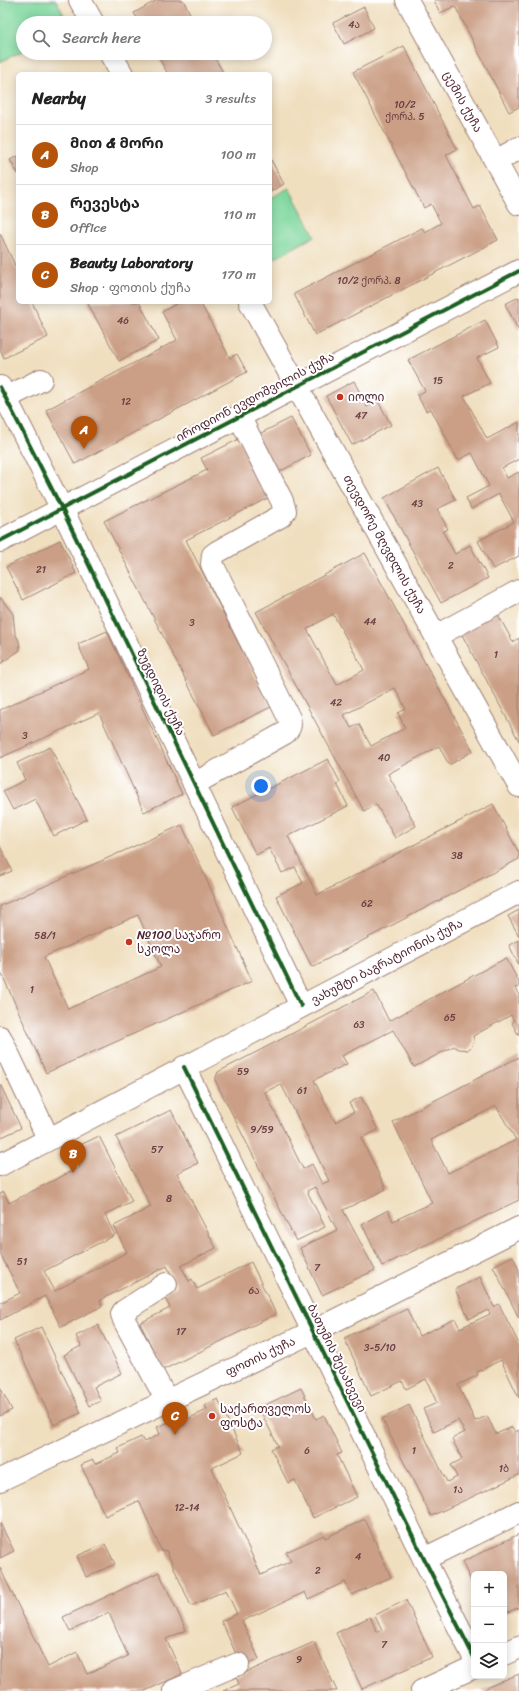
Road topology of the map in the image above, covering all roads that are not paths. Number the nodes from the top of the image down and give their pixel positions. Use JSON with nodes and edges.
{"nodes":[{"id":1,"x":80,"y":0,"type":"edge"},
{"id":2,"x":407,"y":0,"type":"edge"},
{"id":3,"x":89,"y":16,"type":"edge"},
{"id":4,"x":114,"y":60,"type":"edge"},
{"id":5,"x":121,"y":72,"type":"edge"},
{"id":6,"x":519,"y":148,"type":"edge"},
{"id":7,"x":496,"y":161,"type":"junction"},
{"id":8,"x":519,"y":204,"type":"edge"},
{"id":9,"x":519,"y":271,"type":"edge"},
{"id":10,"x":251,"y":304,"type":"edge"},
{"id":11,"x":41,"y":380,"type":"dead end"},
{"id":12,"x":297,"y":386,"type":"junction"},
{"id":13,"x":3,"y":393,"type":"edge"},
{"id":14,"x":239,"y":416,"type":"junction"},
{"id":15,"x":62,"y":509,"type":"junction"},
{"id":16,"x":0,"y":541,"type":"edge"},
{"id":17,"x":519,"y":591,"type":"edge"},
{"id":18,"x":436,"y":636,"type":"junction"},
{"id":19,"x":194,"y":784,"type":"junction"},
{"id":20,"x":519,"y":786,"type":"edge"},
{"id":21,"x":519,"y":892,"type":"edge"},
{"id":22,"x":301,"y":1006,"type":"junction"},
{"id":23,"x":0,"y":1038,"type":"edge"},
{"id":24,"x":184,"y":1067,"type":"junction"},
{"id":25,"x":48,"y":1138,"type":"junction"},
{"id":26,"x":0,"y":1164,"type":"edge"},
{"id":27,"x":519,"y":1228,"type":"edge"},
{"id":28,"x":166,"y":1284,"type":"dead end"},
{"id":29,"x":312,"y":1332,"type":"junction"},
{"id":30,"x":168,"y":1401,"type":"junction"},
{"id":31,"x":0,"y":1480,"type":"edge"},
{"id":32,"x":519,"y":1512,"type":"edge"},
{"id":33,"x":424,"y":1560,"type":"junction"},
{"id":34,"x":519,"y":1647,"type":"edge"},
{"id":35,"x":471,"y":1651,"type":"edge"},
{"id":36,"x":507,"y":1653,"type":"edge"},
{"id":37,"x":238,"y":1664,"type":"dead end"},
{"id":38,"x":471,"y":1668,"type":"edge"},
{"id":39,"x":174,"y":1691,"type":"edge"},
{"id":40,"x":422,"y":1691,"type":"edge"}],
"edges":[{"from":1,"to":3,"type":"street"},
{"from":2,"to":7,"type":"street","name":"ცემის ქუჩა"},
{"from":4,"to":5,"type":"street"},
{"from":6,"to":7,"type":"street"},
{"from":7,"to":8,"type":"street","name":"ცემის ქუჩა"},
{"from":9,"to":12,"type":"street","name":"იროდიონ ევდოშვილის ქუჩა"},
{"from":10,"to":12,"type":"street","name":"თევდორე მღვდლის ქუჩა"},
{"from":11,"to":13,"type":"street"},
{"from":12,"to":14,"type":"street","name":"იროდიონ ევდოშვილის ქუჩა"},
{"from":12,"to":18,"type":"street","name":"თევდორე მღვდლის ქუჩა"},
{"from":13,"to":15,"type":"street","name":"ზუგდიდის ქუჩა"},
{"from":14,"to":15,"type":"street","name":"იროდიონ ევდოშვილის ქუჩა"},
{"from":14,"to":19,"type":"street"},
{"from":15,"to":16,"type":"street","name":"იროდიონ ევდოშვილის ქუჩა"},
{"from":15,"to":19,"type":"street","name":"ზუგდიდის ქუჩა"},
{"from":17,"to":18,"type":"street"},
{"from":18,"to":20,"type":"street","name":"თევდორე მღვდლის ქუჩა"},
{"from":19,"to":22,"type":"street","name":"ზუგდიდის ქუჩა"},
{"from":21,"to":22,"type":"street","name":"ვახუშტი ბაგრატიონის ქუჩა"},
{"from":22,"to":24,"type":"street","name":"ვახუშტი ბაგრატიონის ქუჩა"},
{"from":23,"to":25,"type":"street"},
{"from":24,"to":25,"type":"street","name":"ვახუშტი ბაგრატიონის ქუჩა"},
{"from":24,"to":29,"type":"street","name":"ბათუმის შესახვევი"},
{"from":25,"to":26,"type":"street","name":"ვახუშტი ბაგრატიონის ქუჩა"},
{"from":27,"to":29,"type":"street","name":"ფოთის ქუჩა"},
{"from":28,"to":30,"type":"street"},
{"from":29,"to":30,"type":"street","name":"ფოთის ქუჩა"},
{"from":29,"to":33,"type":"street","name":"ბათუმის შესახვევი"},
{"from":30,"to":31,"type":"street","name":"ფოთის ქუჩა"},
{"from":32,"to":33,"type":"street"},
{"from":33,"to":35,"type":"street","name":"ბათუმის შესახვევი"},
{"from":34,"to":36,"type":"street"},
{"from":37,"to":39,"type":"street"},
{"from":38,"to":40,"type":"street"}]}
